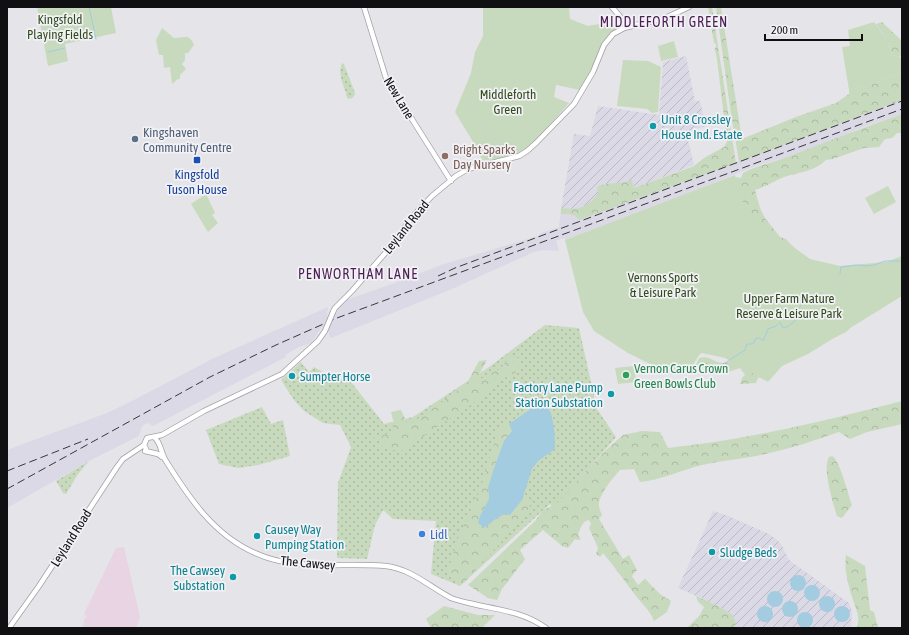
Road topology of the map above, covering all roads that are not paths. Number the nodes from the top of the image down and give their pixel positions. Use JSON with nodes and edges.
{"nodes":[{"id":1,"x":364,"y":7,"type":"edge"},
{"id":2,"x":612,"y":7,"type":"edge"},
{"id":3,"x":689,"y":7,"type":"edge"},
{"id":4,"x":628,"y":26,"type":"junction"},
{"id":5,"x":451,"y":181,"type":"junction"},
{"id":6,"x":157,"y":441,"type":"junction"},
{"id":7,"x":144,"y":445,"type":"junction"},
{"id":8,"x":136,"y":451,"type":"junction"},
{"id":9,"x":147,"y":451,"type":"junction"},
{"id":10,"x":153,"y":452,"type":"junction"},
{"id":11,"x":164,"y":459,"type":"junction"},
{"id":12,"x":9,"y":628,"type":"edge"},
{"id":13,"x":546,"y":628,"type":"edge"}],
"edges":[{"from":1,"to":5,"type":"main road","name":"New Lane"},
{"from":2,"to":4,"type":"main road"},
{"from":3,"to":4,"type":"main road","name":"Leyland Road"},
{"from":4,"to":5,"type":"main road","name":"Leyland Road"},
{"from":5,"to":6,"type":"main road","name":"Leyland Road","bridge":true},
{"from":6,"to":7,"type":"main road"},
{"from":6,"to":10,"type":"main road"},
{"from":6,"to":11,"type":"main road","name":"The Cawsey"},
{"from":7,"to":8,"type":"main road","name":"Leyland Road"},
{"from":7,"to":9,"type":"main road"},
{"from":8,"to":9,"type":"main road"},
{"from":8,"to":12,"type":"main road","name":"Leyland Road"},
{"from":9,"to":10,"type":"main road"},
{"from":10,"to":11,"type":"main road","name":"The Cawsey"},
{"from":11,"to":13,"type":"main road","name":"The Cawsey"}]}
